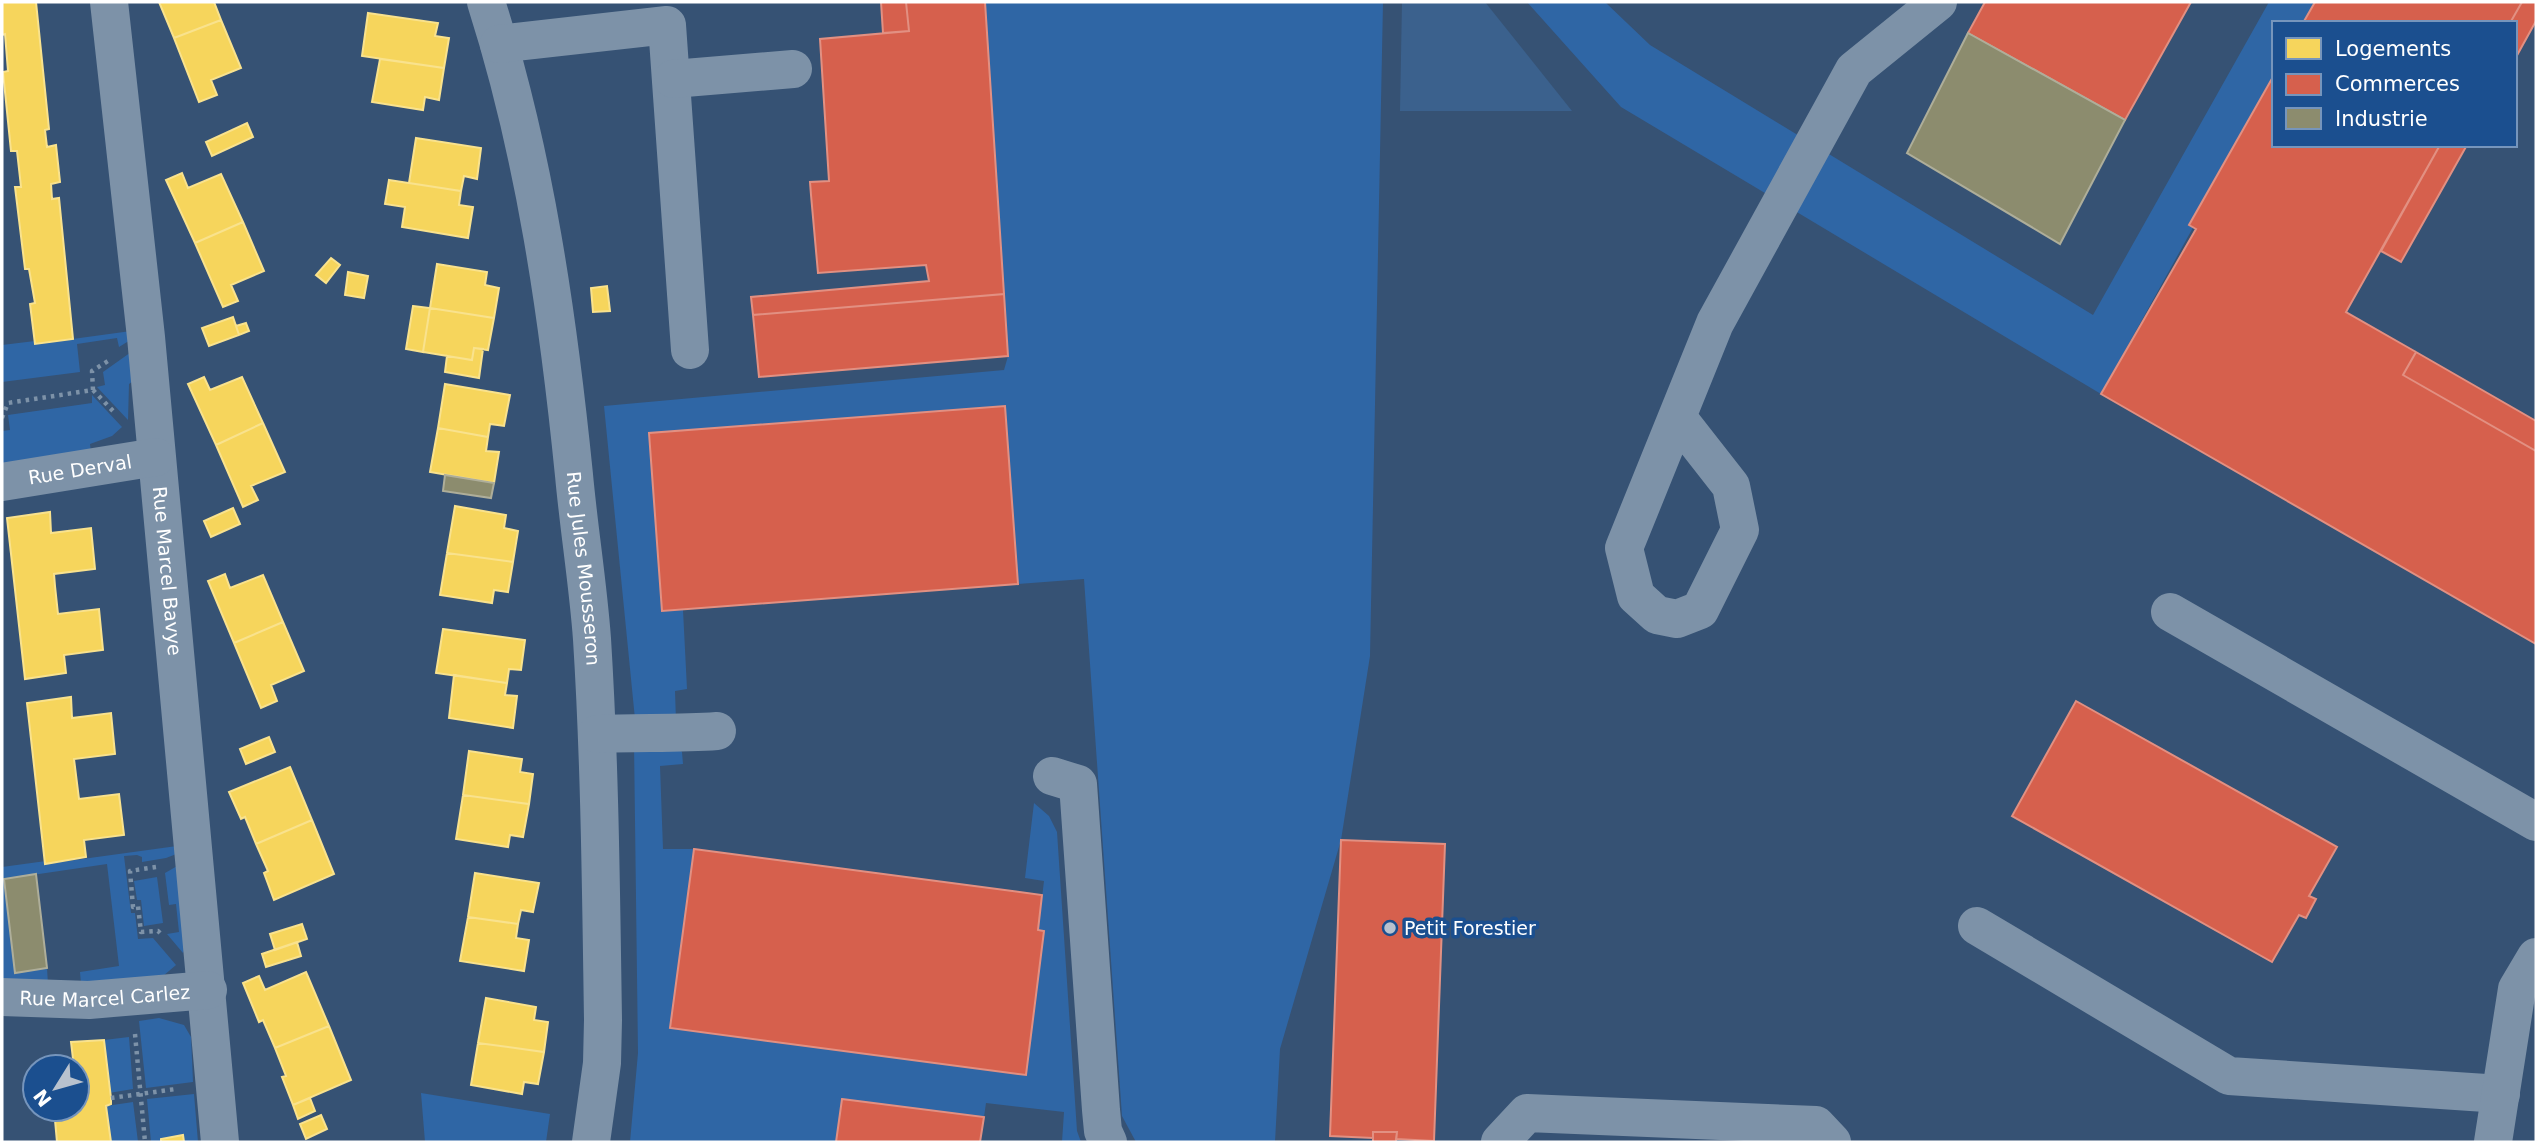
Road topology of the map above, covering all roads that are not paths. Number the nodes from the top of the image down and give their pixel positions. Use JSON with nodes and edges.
{"nodes":[{"id":1,"x":109,"y":2,"type":"edge"},
{"id":2,"x":486,"y":2,"type":"edge"},
{"id":3,"x":1937,"y":2,"type":"edge"},
{"id":4,"x":499,"y":44,"type":"junction"},
{"id":5,"x":793,"y":69,"type":"dead end"},
{"id":6,"x":673,"y":79,"type":"junction"},
{"id":7,"x":690,"y":350,"type":"dead end"},
{"id":8,"x":1677,"y":416,"type":"junction"},
{"id":9,"x":156,"y":457,"type":"junction"},
{"id":10,"x":2,"y":482,"type":"edge"},
{"id":11,"x":2170,"y":612,"type":"dead end"},
{"id":12,"x":717,"y":731,"type":"dead end"},
{"id":13,"x":597,"y":734,"type":"junction"},
{"id":14,"x":1052,"y":776,"type":"dead end"},
{"id":15,"x":2536,"y":822,"type":"edge"},
{"id":16,"x":1977,"y":926,"type":"dead end"},
{"id":17,"x":2536,"y":957,"type":"edge"},
{"id":18,"x":208,"y":990,"type":"junction"},
{"id":19,"x":2,"y":997,"type":"edge"},
{"id":20,"x":2501,"y":1094,"type":"junction"},
{"id":21,"x":220,"y":1142,"type":"edge"},
{"id":22,"x":591,"y":1142,"type":"edge"},
{"id":23,"x":1108,"y":1142,"type":"edge"},
{"id":24,"x":1500,"y":1142,"type":"edge"},
{"id":25,"x":1832,"y":1142,"type":"edge"},
{"id":26,"x":2493,"y":1142,"type":"edge"}],
"edges":[{"from":1,"to":9,"type":"street","name":"Rue Marcel Bavye"},
{"from":2,"to":4,"type":"street","name":"Rue Jules Mousseron"},
{"from":3,"to":8,"type":"street"},
{"from":4,"to":6,"type":"street"},
{"from":4,"to":13,"type":"street","name":"Rue Jules Mousseron"},
{"from":5,"to":6,"type":"street"},
{"from":6,"to":7,"type":"street"},
{"from":8,"to":8,"type":"street"},
{"from":9,"to":10,"type":"street","name":"Rue Derval"},
{"from":9,"to":18,"type":"street","name":"Rue Marcel Bavye"},
{"from":11,"to":15,"type":"street"},
{"from":12,"to":13,"type":"street"},
{"from":13,"to":22,"type":"street","name":"Rue Jules Mousseron"},
{"from":14,"to":23,"type":"street"},
{"from":16,"to":20,"type":"street"},
{"from":17,"to":20,"type":"street"},
{"from":18,"to":19,"type":"street","name":"Rue Marcel Carlez"},
{"from":18,"to":21,"type":"street","name":"Rue Marcel Bavye"},
{"from":20,"to":26,"type":"street"},
{"from":24,"to":25,"type":"street"}]}
